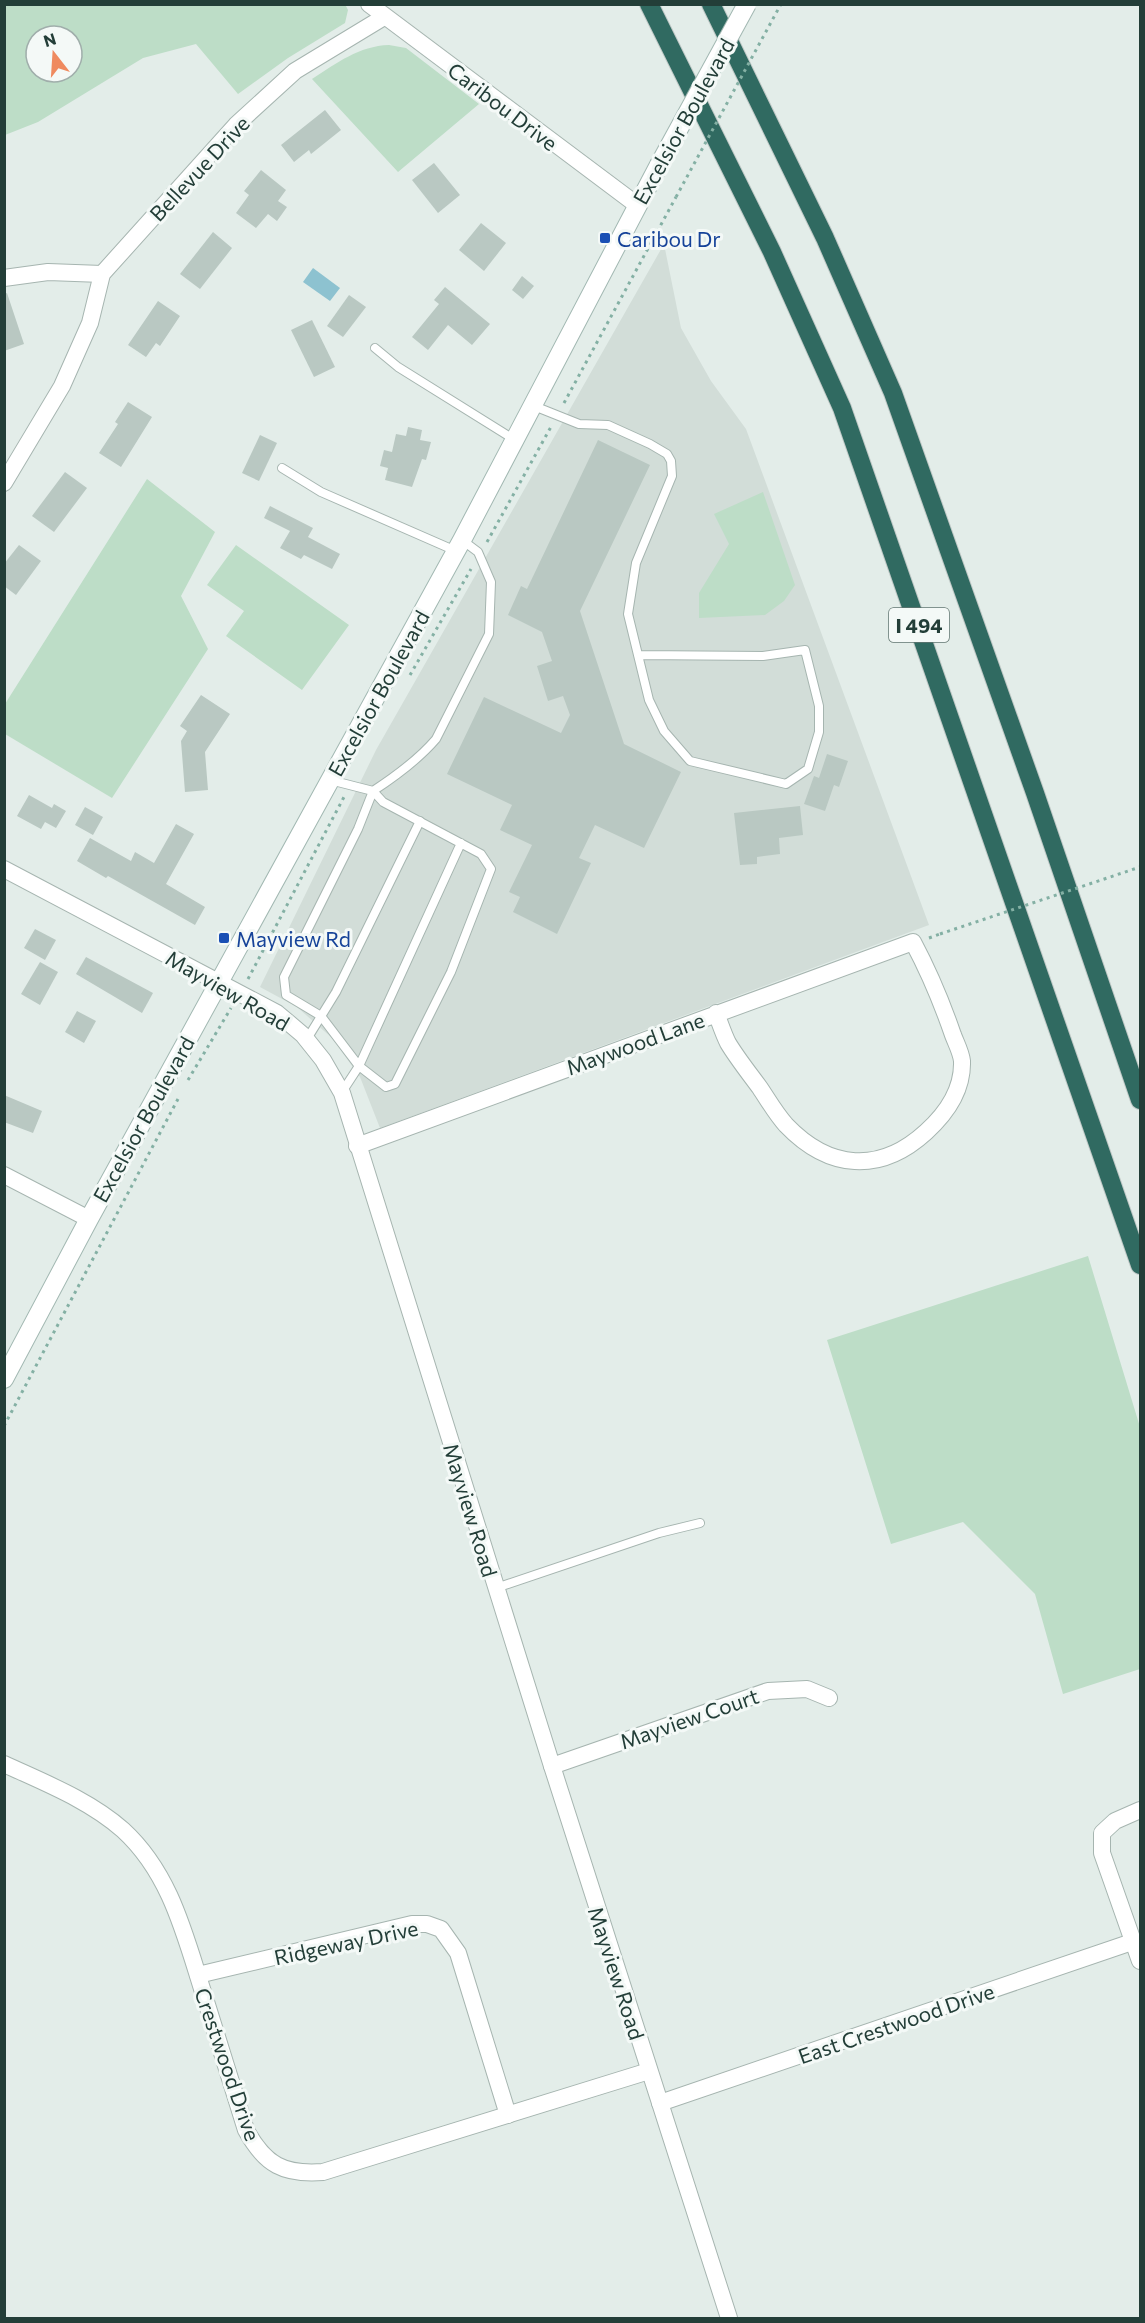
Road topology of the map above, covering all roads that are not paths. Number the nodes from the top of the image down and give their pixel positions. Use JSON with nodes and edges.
{"nodes":[{"id":1,"x":369,"y":4,"type":"edge"},
{"id":2,"x":649,"y":4,"type":"edge"},
{"id":3,"x":711,"y":4,"type":"edge"},
{"id":4,"x":747,"y":4,"type":"edge"},
{"id":5,"x":384,"y":17,"type":"junction"},
{"id":6,"x":637,"y":205,"type":"junction"},
{"id":7,"x":102,"y":274,"type":"junction"},
{"id":8,"x":4,"y":278,"type":"edge"},
{"id":9,"x":375,"y":348,"type":"dead end"},
{"id":10,"x":534,"y":406,"type":"junction"},
{"id":11,"x":516,"y":440,"type":"junction"},
{"id":12,"x":282,"y":468,"type":"dead end"},
{"id":13,"x":4,"y":483,"type":"edge"},
{"id":14,"x":459,"y":545,"type":"junction"},
{"id":15,"x":638,"y":655,"type":"junction"},
{"id":16,"x":330,"y":780,"type":"junction"},
{"id":17,"x":373,"y":791,"type":"junction"},
{"id":18,"x":420,"y":821,"type":"junction"},
{"id":19,"x":461,"y":843,"type":"junction"},
{"id":20,"x":4,"y":869,"type":"edge"},
{"id":21,"x":219,"y":982,"type":"junction"},
{"id":22,"x":716,"y":1013,"type":"junction"},
{"id":23,"x":321,"y":1016,"type":"junction"},
{"id":24,"x":307,"y":1039,"type":"junction"},
{"id":25,"x":359,"y":1066,"type":"junction"},
{"id":26,"x":342,"y":1093,"type":"junction"},
{"id":27,"x":1140,"y":1100,"type":"edge"},
{"id":28,"x":357,"y":1146,"type":"junction"},
{"id":29,"x":4,"y":1174,"type":"edge"},
{"id":30,"x":88,"y":1219,"type":"junction"},
{"id":31,"x":1140,"y":1265,"type":"edge"},
{"id":32,"x":4,"y":1379,"type":"edge"},
{"id":33,"x":700,"y":1523,"type":"dead end"},
{"id":34,"x":496,"y":1588,"type":"junction"},
{"id":35,"x":829,"y":1698,"type":"dead end"},
{"id":36,"x":4,"y":1764,"type":"edge"},
{"id":37,"x":552,"y":1766,"type":"junction"},
{"id":38,"x":1140,"y":1810,"type":"edge"},
{"id":39,"x":1132,"y":1942,"type":"junction"},
{"id":40,"x":1140,"y":1961,"type":"edge"},
{"id":41,"x":198,"y":1975,"type":"junction"},
{"id":42,"x":649,"y":2071,"type":"junction"},
{"id":43,"x":660,"y":2103,"type":"junction"},
{"id":44,"x":508,"y":2115,"type":"junction"},
{"id":45,"x":729,"y":2319,"type":"edge"}],
"edges":[{"from":1,"to":5,"type":"street","name":"Caribou Drive"},
{"from":2,"to":31,"type":"highway","number":"I 494"},
{"from":3,"to":27,"type":"highway","number":"I 494"},
{"from":4,"to":6,"type":"main road","name":"Excelsior Boulevard","bridge":true},
{"from":5,"to":6,"type":"street","name":"Caribou Drive"},
{"from":5,"to":7,"type":"street","name":"Bellevue Drive"},
{"from":6,"to":10,"type":"main road","name":"Excelsior Boulevard"},
{"from":7,"to":8,"type":"street"},
{"from":7,"to":13,"type":"street"},
{"from":9,"to":11,"type":"lane"},
{"from":10,"to":11,"type":"main road","name":"Excelsior Boulevard"},
{"from":10,"to":15,"type":"lane"},
{"from":11,"to":14,"type":"main road","name":"Excelsior Boulevard"},
{"from":12,"to":14,"type":"lane"},
{"from":14,"to":16,"type":"main road","name":"Excelsior Boulevard"},
{"from":14,"to":17,"type":"lane"},
{"from":15,"to":15,"type":"lane"},
{"from":16,"to":17,"type":"lane"},
{"from":16,"to":21,"type":"main road","name":"Excelsior Boulevard"},
{"from":17,"to":18,"type":"lane"},
{"from":17,"to":23,"type":"lane"},
{"from":18,"to":19,"type":"lane"},
{"from":18,"to":23,"type":"lane"},
{"from":19,"to":25,"type":"lane"},
{"from":19,"to":25,"type":"lane"},
{"from":20,"to":21,"type":"street","name":"Mayview Road"},
{"from":21,"to":24,"type":"street","name":"Mayview Road"},
{"from":21,"to":30,"type":"main road","name":"Excelsior Boulevard"},
{"from":22,"to":22,"type":"street","name":"Maywood Lane"},
{"from":22,"to":28,"type":"street","name":"Maywood Lane"},
{"from":23,"to":24,"type":"lane"},
{"from":23,"to":25,"type":"lane"},
{"from":24,"to":26,"type":"street","name":"Mayview Road"},
{"from":25,"to":26,"type":"lane"},
{"from":26,"to":28,"type":"street","name":"Mayview Road"},
{"from":28,"to":34,"type":"street","name":"Mayview Road"},
{"from":29,"to":30,"type":"street"},
{"from":30,"to":32,"type":"main road","name":"Excelsior Boulevard"},
{"from":33,"to":34,"type":"lane"},
{"from":34,"to":37,"type":"street","name":"Mayview Road"},
{"from":35,"to":37,"type":"street","name":"Mayview Court"},
{"from":36,"to":41,"type":"street","name":"Crestwood Drive"},
{"from":37,"to":42,"type":"street","name":"Mayview Road"},
{"from":38,"to":39,"type":"street"},
{"from":39,"to":40,"type":"street"},
{"from":39,"to":43,"type":"street","name":"East Crestwood Drive"},
{"from":41,"to":44,"type":"street","name":"Ridgeway Drive"},
{"from":41,"to":44,"type":"street","name":"Crestwood Drive"},
{"from":42,"to":43,"type":"street","name":"Mayview Road"},
{"from":42,"to":44,"type":"street","name":"Crestwood Drive"},
{"from":43,"to":45,"type":"street","name":"Mayview Road"}]}
